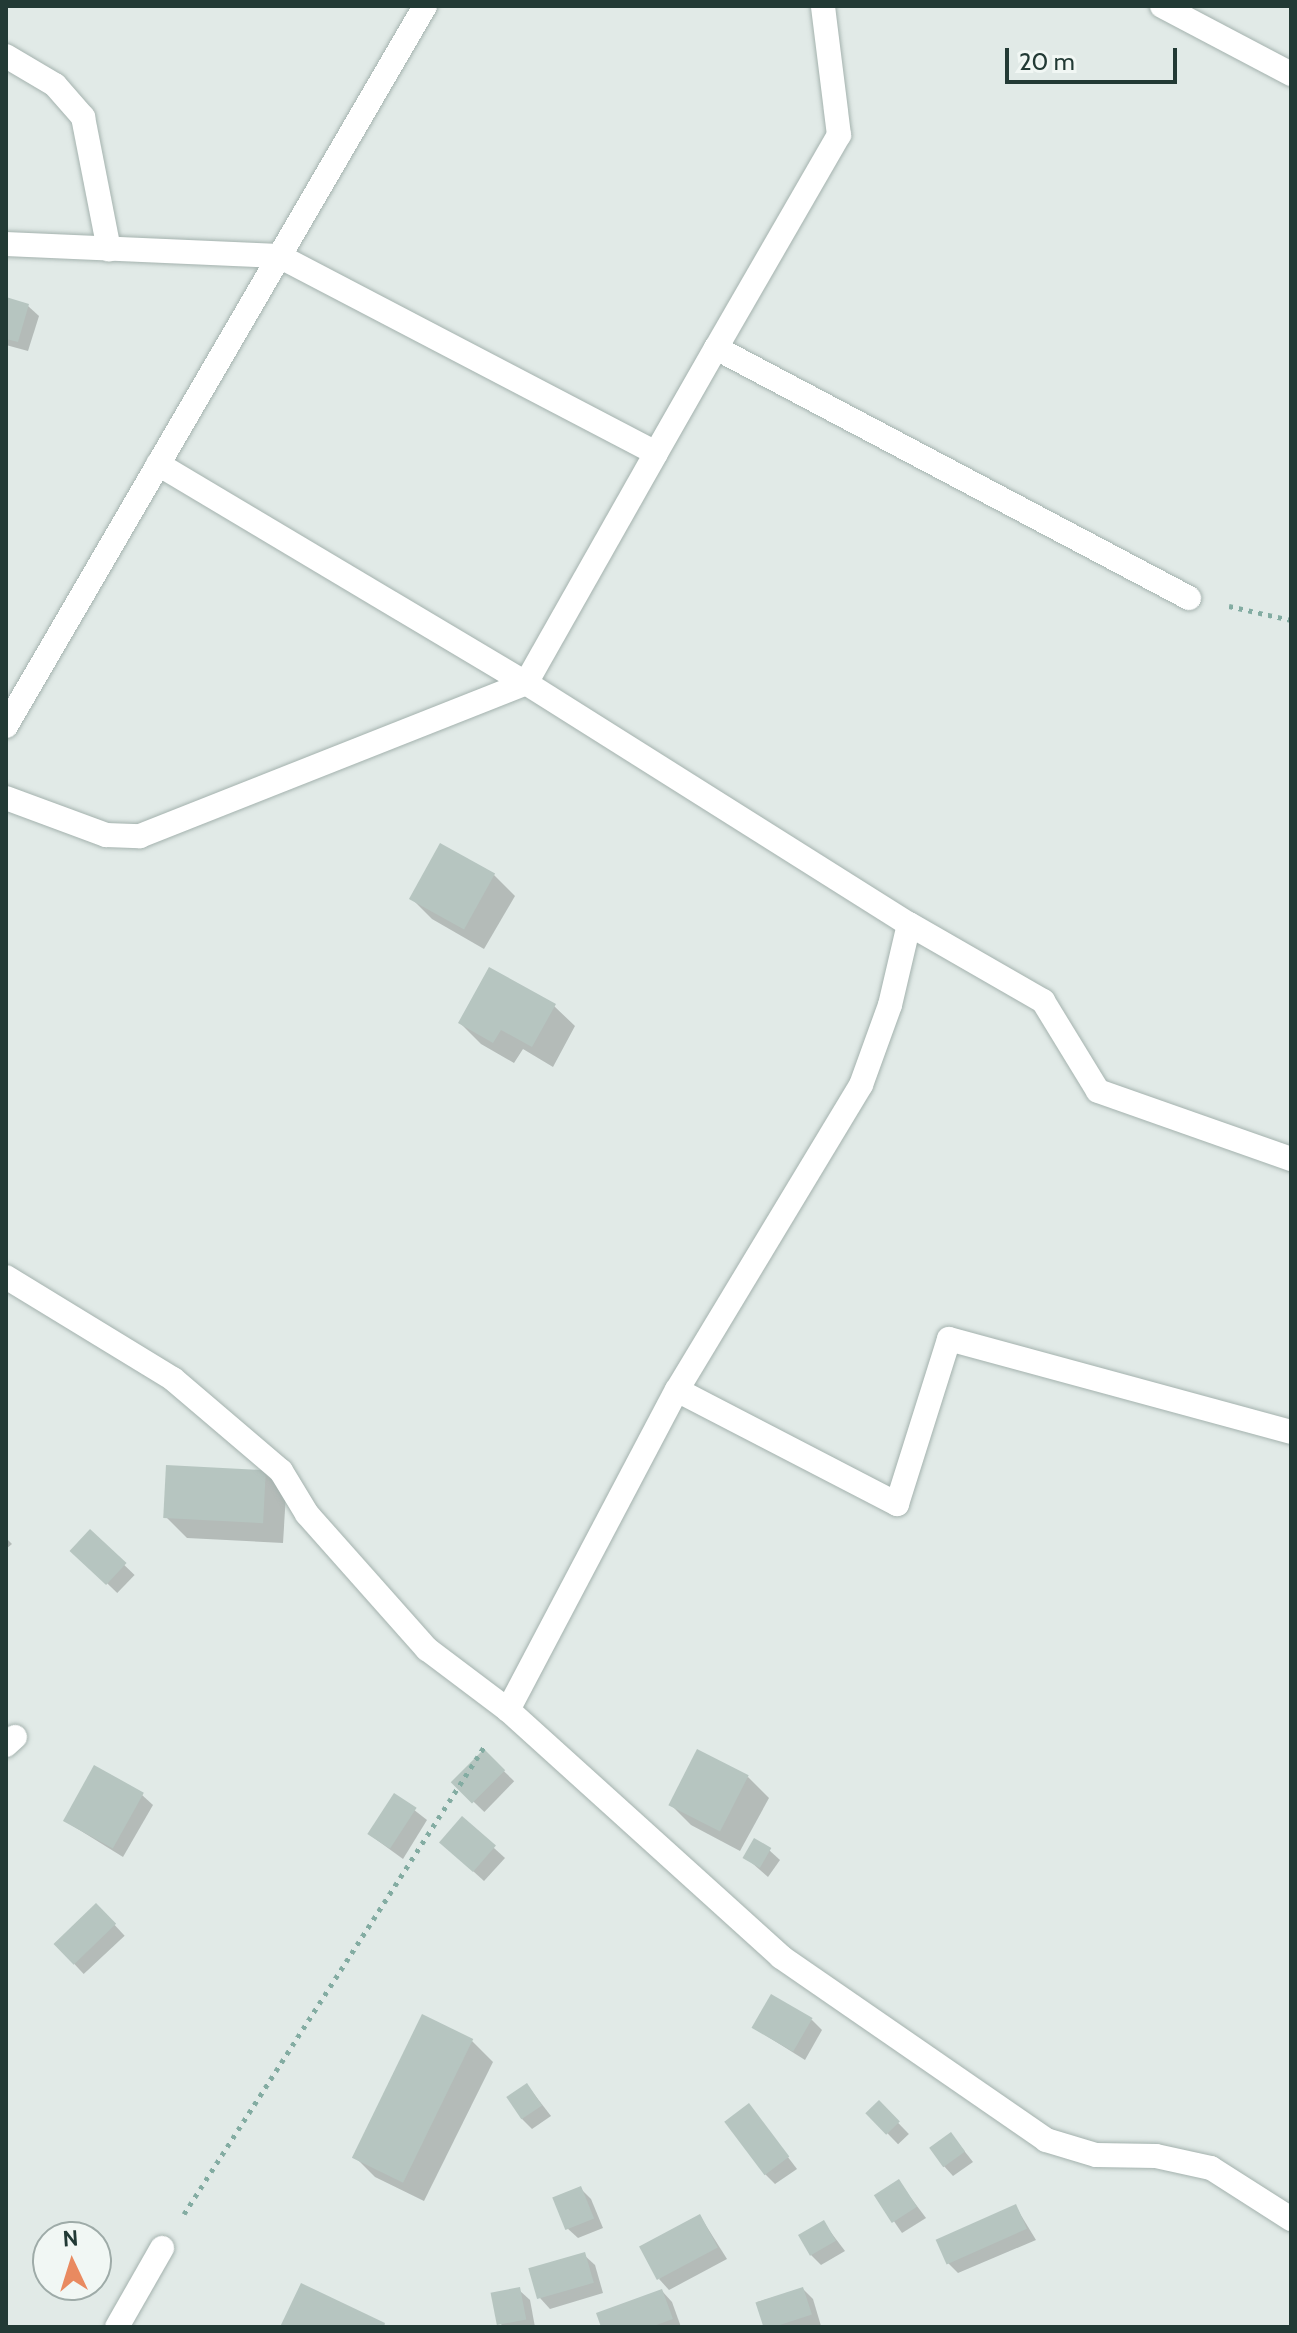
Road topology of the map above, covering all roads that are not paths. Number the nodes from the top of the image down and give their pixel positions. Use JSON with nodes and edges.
{"nodes":[{"id":1,"x":425,"y":6,"type":"edge"},
{"id":2,"x":823,"y":6,"type":"edge"},
{"id":3,"x":1162,"y":6,"type":"edge"},
{"id":4,"x":6,"y":56,"type":"edge"},
{"id":5,"x":1291,"y":74,"type":"edge"},
{"id":6,"x":6,"y":244,"type":"edge"},
{"id":7,"x":109,"y":249,"type":"junction"},
{"id":8,"x":279,"y":256,"type":"junction"},
{"id":9,"x":716,"y":348,"type":"junction"},
{"id":10,"x":656,"y":453,"type":"junction"},
{"id":11,"x":158,"y":464,"type":"junction"},
{"id":12,"x":1189,"y":598,"type":"road end"},
{"id":13,"x":526,"y":683,"type":"junction"},
{"id":14,"x":6,"y":726,"type":"edge"},
{"id":15,"x":6,"y":798,"type":"edge"},
{"id":16,"x":909,"y":924,"type":"junction"},
{"id":17,"x":1291,"y":1159,"type":"edge"},
{"id":18,"x":6,"y":1277,"type":"edge"},
{"id":19,"x":677,"y":1390,"type":"junction"},
{"id":20,"x":1291,"y":1432,"type":"edge"},
{"id":21,"x":508,"y":1710,"type":"junction"},
{"id":22,"x":1291,"y":2219,"type":"edge"},
{"id":23,"x":162,"y":2248,"type":"road end"},
{"id":24,"x":117,"y":2327,"type":"edge"}],
"edges":[{"from":1,"to":8,"type":"street"},
{"from":2,"to":9,"type":"street"},
{"from":3,"to":5,"type":"street"},
{"from":4,"to":7,"type":"street"},
{"from":6,"to":7,"type":"street"},
{"from":7,"to":8,"type":"street"},
{"from":8,"to":10,"type":"street"},
{"from":8,"to":11,"type":"street"},
{"from":9,"to":10,"type":"street"},
{"from":9,"to":12,"type":"street"},
{"from":10,"to":13,"type":"street"},
{"from":11,"to":13,"type":"street"},
{"from":11,"to":14,"type":"street"},
{"from":13,"to":15,"type":"street"},
{"from":13,"to":16,"type":"street"},
{"from":16,"to":17,"type":"street"},
{"from":16,"to":19,"type":"street"},
{"from":18,"to":21,"type":"street"},
{"from":19,"to":20,"type":"street"},
{"from":19,"to":21,"type":"street"},
{"from":21,"to":22,"type":"street"},
{"from":23,"to":24,"type":"street"}]}
